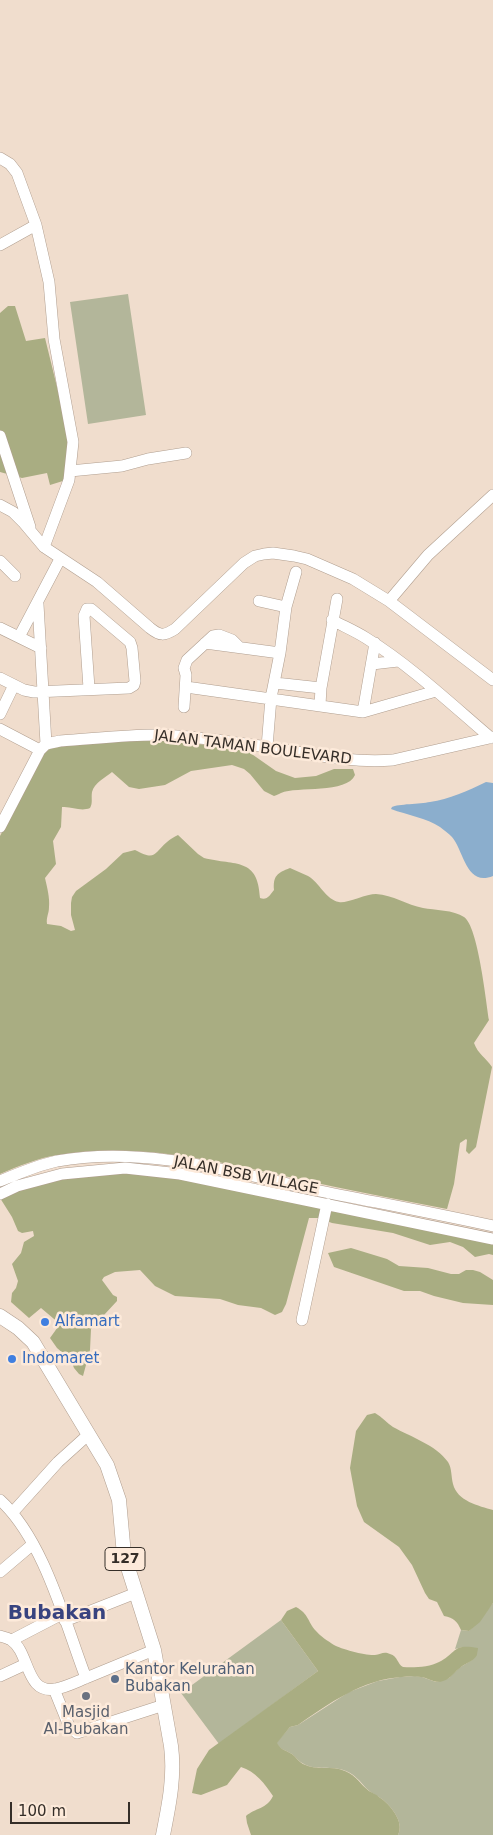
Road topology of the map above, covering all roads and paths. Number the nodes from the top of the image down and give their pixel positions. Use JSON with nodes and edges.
{"nodes":[{"id":1,"x":0,"y":158,"type":"edge"},
{"id":2,"x":36,"y":225,"type":"junction"},
{"id":3,"x":0,"y":244,"type":"edge"},
{"id":4,"x":0,"y":436,"type":"edge"},
{"id":5,"x":186,"y":453,"type":"dead end"},
{"id":6,"x":70,"y":471,"type":"junction"},
{"id":7,"x":493,"y":495,"type":"edge"},
{"id":8,"x":0,"y":505,"type":"edge"},
{"id":9,"x":32,"y":535,"type":"junction"},
{"id":10,"x":44,"y":547,"type":"junction"},
{"id":11,"x":60,"y":559,"type":"junction"},
{"id":12,"x":1,"y":566,"type":"edge"},
{"id":13,"x":296,"y":572,"type":"dead end"},
{"id":14,"x":15,"y":576,"type":"dead end"},
{"id":15,"x":337,"y":599,"type":"dead end"},
{"id":16,"x":259,"y":601,"type":"dead end"},
{"id":17,"x":389,"y":601,"type":"junction"},
{"id":18,"x":38,"y":604,"type":"junction"},
{"id":19,"x":286,"y":607,"type":"junction"},
{"id":20,"x":332,"y":620,"type":"junction"},
{"id":21,"x":107,"y":622,"type":"junction"},
{"id":22,"x":85,"y":624,"type":"junction"},
{"id":23,"x":0,"y":628,"type":"edge"},
{"id":24,"x":19,"y":637,"type":"junction"},
{"id":25,"x":375,"y":643,"type":"junction"},
{"id":26,"x":41,"y":648,"type":"junction"},
{"id":27,"x":280,"y":653,"type":"junction"},
{"id":28,"x":398,"y":661,"type":"junction"},
{"id":29,"x":372,"y":664,"type":"junction"},
{"id":30,"x":0,"y":678,"type":"edge"},
{"id":31,"x":493,"y":680,"type":"edge"},
{"id":32,"x":275,"y":682,"type":"junction"},
{"id":33,"x":14,"y":685,"type":"junction"},
{"id":34,"x":186,"y":687,"type":"junction"},
{"id":35,"x":89,"y":688,"type":"junction"},
{"id":36,"x":321,"y":688,"type":"junction"},
{"id":37,"x":436,"y":691,"type":"junction"},
{"id":38,"x":44,"y":692,"type":"junction"},
{"id":39,"x":271,"y":698,"type":"junction"},
{"id":40,"x":320,"y":705,"type":"junction"},
{"id":41,"x":184,"y":707,"type":"dead end"},
{"id":42,"x":363,"y":712,"type":"junction"},
{"id":43,"x":0,"y":714,"type":"edge"},
{"id":44,"x":0,"y":729,"type":"edge"},
{"id":45,"x":492,"y":738,"type":"edge"},
{"id":46,"x":43,"y":747,"type":"junction"},
{"id":47,"x":267,"y":747,"type":"junction"},
{"id":48,"x":0,"y":827,"type":"edge"},
{"id":49,"x":0,"y":1180,"type":"edge"},
{"id":50,"x":0,"y":1194,"type":"edge"},
{"id":51,"x":327,"y":1204,"type":"junction"},
{"id":52,"x":493,"y":1226,"type":"edge"},
{"id":53,"x":493,"y":1239,"type":"edge"},
{"id":54,"x":0,"y":1316,"type":"edge"},
{"id":55,"x":302,"y":1320,"type":"dead end"},
{"id":56,"x":89,"y":1434,"type":"junction"},
{"id":57,"x":0,"y":1500,"type":"edge"},
{"id":58,"x":13,"y":1512,"type":"junction"},
{"id":59,"x":32,"y":1544,"type":"junction"},
{"id":60,"x":0,"y":1572,"type":"edge"},
{"id":61,"x":136,"y":1594,"type":"junction"},
{"id":62,"x":64,"y":1618,"type":"junction"},
{"id":63,"x":0,"y":1636,"type":"edge"},
{"id":64,"x":12,"y":1640,"type":"junction"},
{"id":65,"x":154,"y":1650,"type":"junction"},
{"id":66,"x":26,"y":1664,"type":"junction"},
{"id":67,"x":0,"y":1676,"type":"edge"},
{"id":68,"x":86,"y":1678,"type":"junction"},
{"id":69,"x":54,"y":1689,"type":"junction"},
{"id":70,"x":164,"y":1705,"type":"junction"},
{"id":71,"x":163,"y":1835,"type":"edge"}],
"edges":[{"from":1,"to":2,"type":"street"},
{"from":2,"to":3,"type":"street"},
{"from":2,"to":6,"type":"street"},
{"from":4,"to":9,"type":"street"},
{"from":5,"to":6,"type":"street"},
{"from":6,"to":10,"type":"street"},
{"from":7,"to":17,"type":"street"},
{"from":8,"to":9,"type":"street"},
{"from":9,"to":10,"type":"street"},
{"from":10,"to":11,"type":"street"},
{"from":11,"to":17,"type":"street"},
{"from":11,"to":18,"type":"street"},
{"from":12,"to":14,"type":"street"},
{"from":13,"to":19,"type":"street"},
{"from":15,"to":20,"type":"street"},
{"from":16,"to":19,"type":"street"},
{"from":17,"to":31,"type":"street"},
{"from":18,"to":24,"type":"street"},
{"from":18,"to":26,"type":"street"},
{"from":19,"to":27,"type":"street"},
{"from":20,"to":25,"type":"street"},
{"from":20,"to":36,"type":"street"},
{"from":21,"to":22,"type":"street"},
{"from":21,"to":22,"type":"street"},
{"from":21,"to":35,"type":"street"},
{"from":22,"to":35,"type":"street"},
{"from":23,"to":24,"type":"street"},
{"from":24,"to":26,"type":"street"},
{"from":25,"to":28,"type":"street"},
{"from":25,"to":29,"type":"street"},
{"from":26,"to":38,"type":"street"},
{"from":27,"to":32,"type":"street"},
{"from":27,"to":34,"type":"street"},
{"from":28,"to":29,"type":"street"},
{"from":28,"to":37,"type":"street"},
{"from":29,"to":42,"type":"street"},
{"from":30,"to":33,"type":"street"},
{"from":32,"to":36,"type":"street"},
{"from":32,"to":39,"type":"street"},
{"from":33,"to":38,"type":"street"},
{"from":33,"to":43,"type":"street"},
{"from":34,"to":39,"type":"street"},
{"from":34,"to":41,"type":"street"},
{"from":35,"to":38,"type":"street"},
{"from":36,"to":40,"type":"street"},
{"from":37,"to":42,"type":"street"},
{"from":37,"to":45,"type":"street"},
{"from":38,"to":46,"type":"street"},
{"from":39,"to":40,"type":"street"},
{"from":39,"to":47,"type":"street"},
{"from":40,"to":42,"type":"street"},
{"from":44,"to":46,"type":"street"},
{"from":45,"to":47,"type":"street","name":"JALAN TAMAN BOULEVARD"},
{"from":46,"to":47,"type":"street","name":"JALAN TAMAN BOULEVARD"},
{"from":46,"to":48,"type":"street"},
{"from":49,"to":52,"type":"street","name":"JALAN BSB VILLAGE"},
{"from":50,"to":51,"type":"street"},
{"from":51,"to":53,"type":"street"},
{"from":51,"to":55,"type":"street"},
{"from":54,"to":56,"type":"main road","number":"127"},
{"from":56,"to":58,"type":"street"},
{"from":56,"to":61,"type":"main road","number":"127"},
{"from":57,"to":58,"type":"street"},
{"from":58,"to":59,"type":"street"},
{"from":59,"to":60,"type":"street"},
{"from":59,"to":62,"type":"street"},
{"from":61,"to":62,"type":"street"},
{"from":61,"to":65,"type":"main road","number":"127"},
{"from":62,"to":64,"type":"street"},
{"from":62,"to":68,"type":"street"},
{"from":63,"to":64,"type":"street"},
{"from":64,"to":66,"type":"street"},
{"from":65,"to":68,"type":"street"},
{"from":65,"to":70,"type":"main road","number":"127"},
{"from":66,"to":67,"type":"street"},
{"from":66,"to":69,"type":"street"},
{"from":68,"to":69,"type":"street"},
{"from":69,"to":70,"type":"street"},
{"from":70,"to":71,"type":"main road","number":"127"}]}
